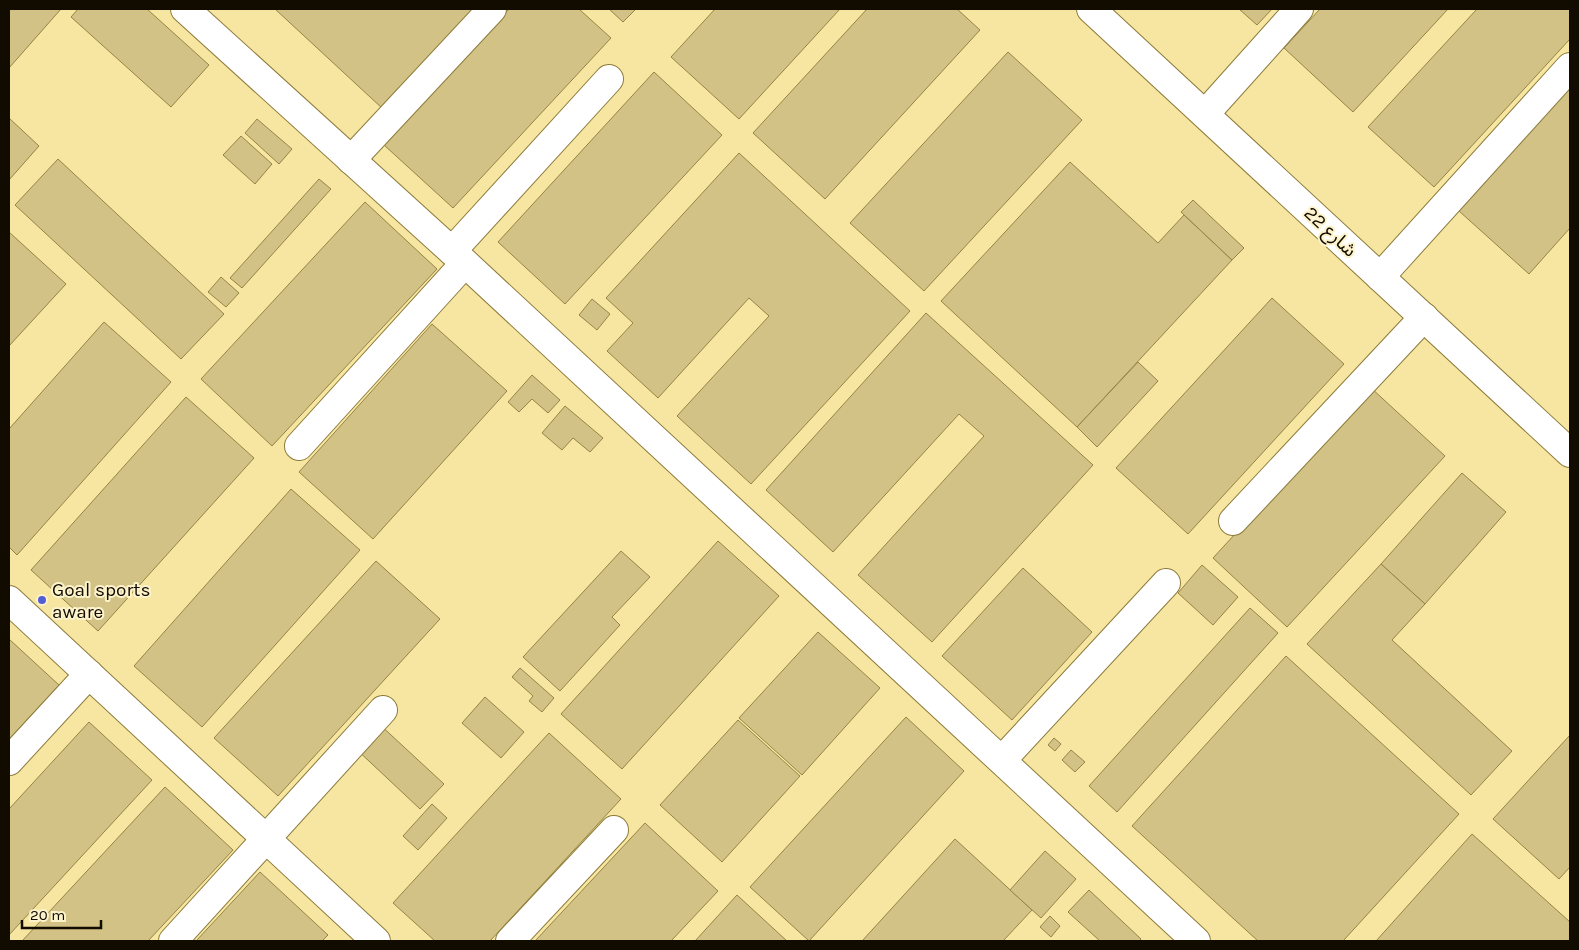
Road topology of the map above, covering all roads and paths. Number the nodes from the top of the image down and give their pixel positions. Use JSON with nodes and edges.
{"nodes":[{"id":1,"x":492,"y":9,"type":"edge"},
{"id":2,"x":1091,"y":9,"type":"edge"},
{"id":3,"x":1300,"y":9,"type":"edge"},
{"id":4,"x":188,"y":10,"type":"edge"},
{"id":5,"x":1570,"y":67,"type":"edge"},
{"id":6,"x":608,"y":79,"type":"dead end"},
{"id":7,"x":1205,"y":114,"type":"junction"},
{"id":8,"x":351,"y":160,"type":"junction"},
{"id":9,"x":459,"y":257,"type":"junction"},
{"id":10,"x":1380,"y":277,"type":"junction"},
{"id":11,"x":1424,"y":317,"type":"junction"},
{"id":12,"x":1567,"y":445,"type":"edge"},
{"id":13,"x":300,"y":446,"type":"dead end"},
{"id":14,"x":1234,"y":521,"type":"dead end"},
{"id":15,"x":1166,"y":583,"type":"dead end"},
{"id":16,"x":9,"y":600,"type":"edge"},
{"id":17,"x":89,"y":674,"type":"junction"},
{"id":18,"x":383,"y":710,"type":"dead end"},
{"id":19,"x":1002,"y":760,"type":"junction"},
{"id":20,"x":9,"y":761,"type":"edge"},
{"id":21,"x":614,"y":830,"type":"dead end"},
{"id":22,"x":266,"y":839,"type":"junction"},
{"id":23,"x":173,"y":941,"type":"edge"},
{"id":24,"x":376,"y":941,"type":"edge"},
{"id":25,"x":510,"y":941,"type":"edge"},
{"id":26,"x":1196,"y":941,"type":"edge"}],
"edges":[{"from":1,"to":8,"type":"street"},
{"from":2,"to":7,"type":"street","name":"شارع 22"},
{"from":3,"to":7,"type":"street"},
{"from":4,"to":8,"type":"street"},
{"from":5,"to":10,"type":"street"},
{"from":6,"to":9,"type":"street"},
{"from":7,"to":10,"type":"street","name":"شارع 22"},
{"from":8,"to":9,"type":"street"},
{"from":9,"to":13,"type":"street"},
{"from":9,"to":19,"type":"street"},
{"from":10,"to":11,"type":"street","name":"شارع 22"},
{"from":11,"to":12,"type":"street","name":"شارع 22"},
{"from":11,"to":14,"type":"street"},
{"from":15,"to":19,"type":"street"},
{"from":16,"to":17,"type":"street"},
{"from":17,"to":20,"type":"street"},
{"from":17,"to":22,"type":"street"},
{"from":18,"to":22,"type":"street"},
{"from":19,"to":26,"type":"street"},
{"from":21,"to":25,"type":"street"},
{"from":22,"to":23,"type":"street"},
{"from":22,"to":24,"type":"street"}]}
